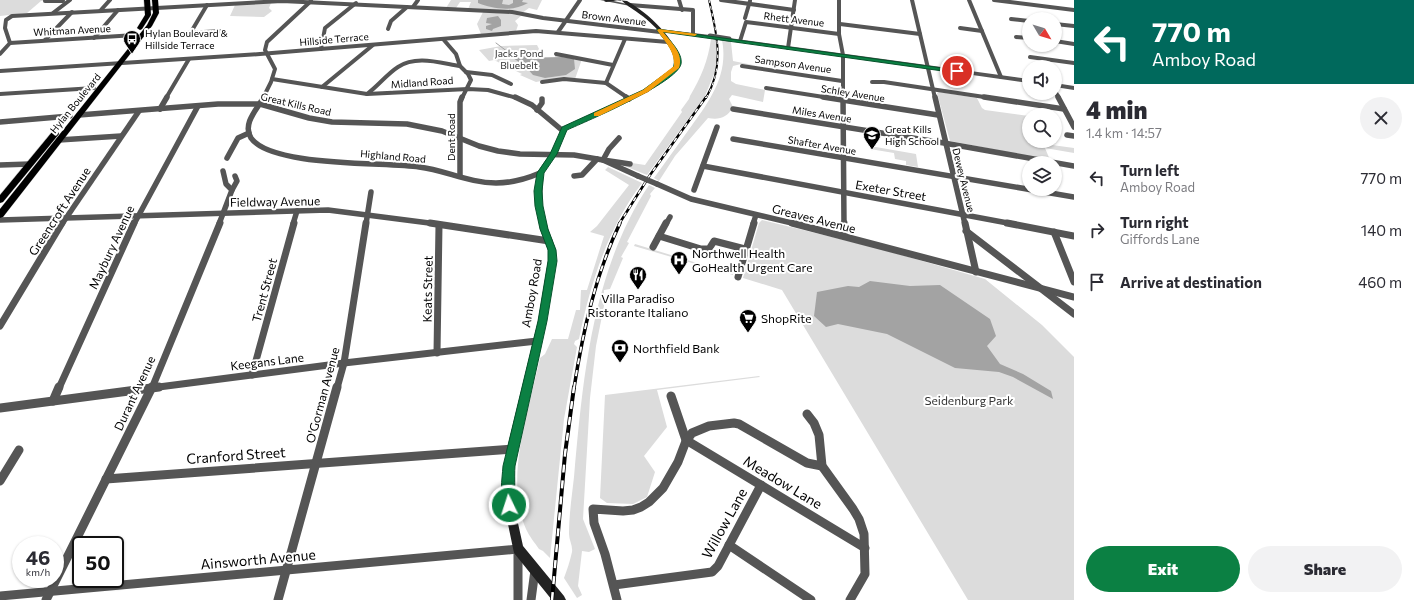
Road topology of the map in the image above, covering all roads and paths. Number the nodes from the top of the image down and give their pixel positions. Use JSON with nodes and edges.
{"nodes":[{"id":1,"x":70,"y":0,"type":"edge"},
{"id":2,"x":110,"y":0,"type":"edge"},
{"id":3,"x":146,"y":0,"type":"edge"},
{"id":4,"x":155,"y":0,"type":"edge"},
{"id":5,"x":360,"y":0,"type":"edge"},
{"id":6,"x":418,"y":0,"type":"edge"},
{"id":7,"x":580,"y":0,"type":"edge"},
{"id":8,"x":604,"y":0,"type":"edge"},
{"id":9,"x":619,"y":0,"type":"edge"},
{"id":10,"x":623,"y":0,"type":"edge"},
{"id":11,"x":680,"y":0,"type":"edge"},
{"id":12,"x":721,"y":0,"type":"edge"},
{"id":13,"x":795,"y":0,"type":"edge"},
{"id":14,"x":839,"y":0,"type":"edge"},
{"id":15,"x":912,"y":0,"type":"edge"},
{"id":16,"x":969,"y":0,"type":"edge"},
{"id":17,"x":994,"y":0,"type":"edge"},
{"id":18,"x":45,"y":1,"type":"dead end"},
{"id":19,"x":51,"y":1,"type":"edge"},
{"id":20,"x":63,"y":1,"type":"edge"},
{"id":21,"x":271,"y":1,"type":"edge"},
{"id":22,"x":311,"y":1,"type":"edge"},
{"id":23,"x":749,"y":2,"type":"edge"},
{"id":24,"x":356,"y":4,"type":"junction"},
{"id":25,"x":207,"y":5,"type":"junction"},
{"id":26,"x":630,"y":5,"type":"junction"},
{"id":27,"x":407,"y":7,"type":"junction"},
{"id":28,"x":413,"y":7,"type":"junction"},
{"id":29,"x":147,"y":8,"type":"junction"},
{"id":30,"x":156,"y":8,"type":"junction"},
{"id":31,"x":118,"y":10,"type":"junction"},
{"id":32,"x":682,"y":10,"type":"junction"},
{"id":33,"x":794,"y":10,"type":"junction"},
{"id":34,"x":1074,"y":10,"type":"edge"},
{"id":35,"x":100,"y":11,"type":"junction"},
{"id":36,"x":72,"y":12,"type":"junction"},
{"id":37,"x":53,"y":13,"type":"junction"},
{"id":38,"x":1012,"y":19,"type":"dead end"},
{"id":39,"x":745,"y":20,"type":"junction"},
{"id":40,"x":1022,"y":20,"type":"edge"},
{"id":41,"x":565,"y":21,"type":"junction"},
{"id":42,"x":840,"y":24,"type":"junction"},
{"id":43,"x":1062,"y":25,"type":"edge"},
{"id":44,"x":1074,"y":26,"type":"edge"},
{"id":45,"x":791,"y":28,"type":"junction"},
{"id":46,"x":960,"y":28,"type":"dead end"},
{"id":47,"x":388,"y":29,"type":"dead end"},
{"id":48,"x":224,"y":31,"type":"dead end"},
{"id":49,"x":660,"y":31,"type":"junction"},
{"id":50,"x":982,"y":31,"type":"junction"},
{"id":51,"x":191,"y":32,"type":"junction"},
{"id":52,"x":558,"y":32,"type":"junction"},
{"id":53,"x":693,"y":34,"type":"junction"},
{"id":54,"x":839,"y":34,"type":"junction"},
{"id":55,"x":920,"y":34,"type":"junction"},
{"id":56,"x":135,"y":35,"type":"junction"},
{"id":57,"x":142,"y":35,"type":"junction"},
{"id":58,"x":1016,"y":37,"type":"dead end"},
{"id":59,"x":1022,"y":37,"type":"edge"},
{"id":60,"x":94,"y":38,"type":"junction"},
{"id":61,"x":443,"y":39,"type":"junction"},
{"id":62,"x":625,"y":39,"type":"junction"},
{"id":63,"x":45,"y":40,"type":"junction"},
{"id":64,"x":740,"y":41,"type":"junction"},
{"id":65,"x":668,"y":42,"type":"junction"},
{"id":66,"x":1062,"y":42,"type":"edge"},
{"id":67,"x":10,"y":43,"type":"junction"},
{"id":68,"x":1074,"y":44,"type":"edge"},
{"id":69,"x":374,"y":45,"type":"junction"},
{"id":70,"x":788,"y":48,"type":"junction"},
{"id":71,"x":321,"y":50,"type":"junction"},
{"id":72,"x":0,"y":54,"type":"edge"},
{"id":73,"x":267,"y":54,"type":"junction"},
{"id":74,"x":556,"y":54,"type":"dead end"},
{"id":75,"x":842,"y":55,"type":"junction"},
{"id":76,"x":1030,"y":56,"type":"dead end"},
{"id":77,"x":189,"y":59,"type":"junction"},
{"id":78,"x":1074,"y":63,"type":"edge"},
{"id":79,"x":117,"y":64,"type":"junction"},
{"id":80,"x":613,"y":65,"type":"junction"},
{"id":81,"x":460,"y":66,"type":"junction"},
{"id":82,"x":742,"y":66,"type":"dead end"},
{"id":83,"x":928,"y":67,"type":"junction"},
{"id":84,"x":0,"y":71,"type":"edge"},
{"id":85,"x":466,"y":72,"type":"junction"},
{"id":86,"x":1001,"y":78,"type":"junction"},
{"id":87,"x":272,"y":79,"type":"junction"},
{"id":88,"x":1022,"y":80,"type":"edge"},
{"id":89,"x":842,"y":81,"type":"junction"},
{"id":90,"x":542,"y":82,"type":"dead end"},
{"id":91,"x":872,"y":82,"type":"dead end"},
{"id":92,"x":606,"y":83,"type":"junction"},
{"id":93,"x":511,"y":84,"type":"dead end"},
{"id":94,"x":1062,"y":86,"type":"edge"},
{"id":95,"x":322,"y":87,"type":"junction"},
{"id":96,"x":94,"y":88,"type":"junction"},
{"id":97,"x":766,"y":88,"type":"dead end"},
{"id":98,"x":1074,"y":88,"type":"edge"},
{"id":99,"x":467,"y":89,"type":"junction"},
{"id":100,"x":933,"y":89,"type":"junction"},
{"id":101,"x":0,"y":94,"type":"edge"},
{"id":102,"x":367,"y":94,"type":"junction"},
{"id":103,"x":542,"y":99,"type":"dead end"},
{"id":104,"x":629,"y":99,"type":"junction"},
{"id":105,"x":843,"y":100,"type":"junction"},
{"id":106,"x":1060,"y":100,"type":"edge"},
{"id":107,"x":260,"y":104,"type":"junction"},
{"id":108,"x":198,"y":106,"type":"junction"},
{"id":109,"x":160,"y":109,"type":"junction"},
{"id":110,"x":733,"y":109,"type":"dead end"},
{"id":111,"x":1064,"y":109,"type":"junction"},
{"id":112,"x":537,"y":110,"type":"junction"},
{"id":113,"x":139,"y":111,"type":"junction"},
{"id":114,"x":79,"y":115,"type":"junction"},
{"id":115,"x":938,"y":115,"type":"junction"},
{"id":116,"x":70,"y":116,"type":"junction"},
{"id":117,"x":0,"y":122,"type":"edge"},
{"id":118,"x":717,"y":127,"type":"dead end"},
{"id":119,"x":843,"y":127,"type":"junction"},
{"id":120,"x":1074,"y":127,"type":"edge"},
{"id":121,"x":563,"y":131,"type":"junction"},
{"id":122,"x":249,"y":133,"type":"junction"},
{"id":123,"x":1067,"y":135,"type":"dead end"},
{"id":124,"x":122,"y":136,"type":"junction"},
{"id":125,"x":1074,"y":136,"type":"edge"},
{"id":126,"x":461,"y":138,"type":"junction"},
{"id":127,"x":619,"y":138,"type":"dead end"},
{"id":128,"x":734,"y":139,"type":"dead end"},
{"id":129,"x":59,"y":140,"type":"junction"},
{"id":130,"x":944,"y":142,"type":"junction"},
{"id":131,"x":553,"y":154,"type":"junction"},
{"id":132,"x":227,"y":158,"type":"dead end"},
{"id":133,"x":843,"y":158,"type":"junction"},
{"id":134,"x":600,"y":160,"type":"junction"},
{"id":135,"x":30,"y":164,"type":"junction"},
{"id":136,"x":630,"y":164,"type":"dead end"},
{"id":137,"x":0,"y":165,"type":"edge"},
{"id":138,"x":703,"y":166,"type":"junction"},
{"id":139,"x":1074,"y":166,"type":"edge"},
{"id":140,"x":224,"y":171,"type":"dead end"},
{"id":141,"x":540,"y":173,"type":"junction"},
{"id":142,"x":236,"y":176,"type":"dead end"},
{"id":143,"x":460,"y":176,"type":"junction"},
{"id":144,"x":574,"y":176,"type":"dead end"},
{"id":145,"x":953,"y":176,"type":"junction"},
{"id":146,"x":232,"y":190,"type":"junction"},
{"id":147,"x":694,"y":190,"type":"dead end"},
{"id":148,"x":371,"y":192,"type":"dead end"},
{"id":149,"x":844,"y":192,"type":"junction"},
{"id":150,"x":1074,"y":197,"type":"edge"},
{"id":151,"x":0,"y":200,"type":"edge"},
{"id":152,"x":297,"y":210,"type":"junction"},
{"id":153,"x":225,"y":213,"type":"junction"},
{"id":154,"x":367,"y":214,"type":"junction"},
{"id":155,"x":962,"y":214,"type":"junction"},
{"id":156,"x":0,"y":215,"type":"edge"},
{"id":157,"x":138,"y":215,"type":"junction"},
{"id":158,"x":756,"y":215,"type":"junction"},
{"id":159,"x":66,"y":217,"type":"junction"},
{"id":160,"x":670,"y":217,"type":"dead end"},
{"id":161,"x":0,"y":220,"type":"edge"},
{"id":162,"x":439,"y":225,"type":"junction"},
{"id":163,"x":966,"y":232,"type":"junction"},
{"id":164,"x":1054,"y":232,"type":"junction"},
{"id":165,"x":659,"y":236,"type":"junction"},
{"id":166,"x":844,"y":236,"type":"junction"},
{"id":167,"x":1074,"y":236,"type":"edge"},
{"id":168,"x":549,"y":241,"type":"junction"},
{"id":169,"x":653,"y":247,"type":"dead end"},
{"id":170,"x":745,"y":249,"type":"junction"},
{"id":171,"x":976,"y":272,"type":"junction"},
{"id":172,"x":738,"y":277,"type":"dead end"},
{"id":173,"x":1074,"y":282,"type":"edge"},
{"id":174,"x":1039,"y":288,"type":"junction"},
{"id":175,"x":1074,"y":297,"type":"edge"},
{"id":176,"x":1074,"y":314,"type":"edge"},
{"id":177,"x":0,"y":326,"type":"edge"},
{"id":178,"x":537,"y":341,"type":"junction"},
{"id":179,"x":437,"y":353,"type":"junction"},
{"id":180,"x":344,"y":363,"type":"junction"},
{"id":181,"x":252,"y":375,"type":"junction"},
{"id":182,"x":152,"y":388,"type":"junction"},
{"id":183,"x":671,"y":396,"type":"dead end"},
{"id":184,"x":53,"y":401,"type":"junction"},
{"id":185,"x":0,"y":408,"type":"edge"},
{"id":186,"x":806,"y":414,"type":"dead end"},
{"id":187,"x":686,"y":440,"type":"junction"},
{"id":188,"x":512,"y":449,"type":"junction"},
{"id":189,"x":19,"y":450,"type":"dead end"},
{"id":190,"x":316,"y":463,"type":"junction"},
{"id":191,"x":822,"y":466,"type":"junction"},
{"id":192,"x":106,"y":479,"type":"junction"},
{"id":193,"x":0,"y":480,"type":"edge"},
{"id":194,"x":761,"y":485,"type":"junction"},
{"id":195,"x":729,"y":545,"type":"junction"},
{"id":196,"x":865,"y":548,"type":"junction"},
{"id":197,"x":518,"y":549,"type":"junction"},
{"id":198,"x":535,"y":570,"type":"junction"},
{"id":199,"x":286,"y":571,"type":"junction"},
{"id":200,"x":614,"y":585,"type":"junction"},
{"id":201,"x":0,"y":596,"type":"edge"},
{"id":202,"x":48,"y":596,"type":"edge"},
{"id":203,"x":278,"y":600,"type":"edge"},
{"id":204,"x":518,"y":600,"type":"edge"},
{"id":205,"x":531,"y":600,"type":"edge"},
{"id":206,"x":560,"y":600,"type":"edge"},
{"id":207,"x":617,"y":600,"type":"edge"},
{"id":208,"x":811,"y":600,"type":"edge"},
{"id":209,"x":850,"y":600,"type":"edge"}],
"edges":[{"from":1,"to":37,"type":"street"},
{"from":2,"to":35,"type":"street"},
{"from":3,"to":29,"type":"main road","name":"Hylan Boulevard"},
{"from":4,"to":30,"type":"main road","name":"Hylan Boulevard"},
{"from":5,"to":24,"type":"street"},
{"from":6,"to":28,"type":"street"},
{"from":7,"to":41,"type":"street"},
{"from":8,"to":9,"type":"main road"},
{"from":8,"to":26,"type":"street"},
{"from":10,"to":26,"type":"main road"},
{"from":11,"to":32,"type":"street"},
{"from":12,"to":23,"type":"street"},
{"from":13,"to":33,"type":"street"},
{"from":14,"to":42,"type":"street"},
{"from":15,"to":55,"type":"street","name":"Dewey Avenue"},
{"from":16,"to":50,"type":"street"},
{"from":17,"to":34,"type":"street"},
{"from":18,"to":19,"type":"street"},
{"from":19,"to":20,"type":"street"},
{"from":21,"to":22,"type":"street","name":"Brown Avenue"},
{"from":21,"to":25,"type":"street","name":"Brown Avenue"},
{"from":22,"to":24,"type":"street","name":"Brown Avenue"},
{"from":22,"to":73,"type":"street"},
{"from":23,"to":33,"type":"street"},
{"from":23,"to":39,"type":"street"},
{"from":24,"to":27,"type":"street","name":"Brown Avenue"},
{"from":24,"to":71,"type":"street"},
{"from":25,"to":30,"type":"street","name":"Brown Avenue"},
{"from":25,"to":51,"type":"street"},
{"from":26,"to":32,"type":"street"},
{"from":26,"to":49,"type":"main road"},
{"from":27,"to":28,"type":"street","name":"Brown Avenue"},
{"from":27,"to":47,"type":"street"},
{"from":28,"to":41,"type":"street","name":"Brown Avenue"},
{"from":29,"to":30,"type":"street","name":"Brown Avenue"},
{"from":29,"to":31,"type":"street","name":"Brown Avenue"},
{"from":29,"to":56,"type":"main road","name":"Hylan Boulevard"},
{"from":30,"to":57,"type":"main road","name":"Hylan Boulevard"},
{"from":31,"to":35,"type":"street","name":"Brown Avenue"},
{"from":31,"to":60,"type":"street"},
{"from":32,"to":53,"type":"street"},
{"from":33,"to":45,"type":"street"},
{"from":35,"to":36,"type":"street","name":"Brown Avenue"},
{"from":36,"to":37,"type":"street","name":"Brown Avenue"},
{"from":36,"to":63,"type":"street"},
{"from":37,"to":67,"type":"street","name":"Brown Avenue"},
{"from":38,"to":40,"type":"street"},
{"from":39,"to":45,"type":"street","name":"Rhett Avenue"},
{"from":39,"to":64,"type":"street"},
{"from":41,"to":49,"type":"street","name":"Brown Avenue"},
{"from":41,"to":52,"type":"street"},
{"from":42,"to":54,"type":"street"},
{"from":42,"to":55,"type":"street"},
{"from":43,"to":44,"type":"street"},
{"from":45,"to":54,"type":"street","name":"Rhett Avenue"},
{"from":45,"to":70,"type":"street"},
{"from":46,"to":50,"type":"street"},
{"from":48,"to":51,"type":"street"},
{"from":49,"to":53,"type":"street"},
{"from":49,"to":65,"type":"main road"},
{"from":50,"to":86,"type":"street"},
{"from":51,"to":57,"type":"street"},
{"from":52,"to":61,"type":"street","name":"Hillside Terrace"},
{"from":52,"to":62,"type":"street","name":"Hillside Terrace"},
{"from":53,"to":64,"type":"street","bridge":true},
{"from":54,"to":75,"type":"street"},
{"from":55,"to":83,"type":"street","name":"Dewey Avenue"},
{"from":56,"to":60,"type":"street","name":"Whitman Avenue"},
{"from":56,"to":79,"type":"main road","name":"Hylan Boulevard"},
{"from":57,"to":79,"type":"main road","name":"Hylan Boulevard"},
{"from":58,"to":59,"type":"street"},
{"from":60,"to":63,"type":"street","name":"Whitman Avenue"},
{"from":61,"to":69,"type":"street","name":"Hillside Terrace"},
{"from":61,"to":81,"type":"street"},
{"from":62,"to":65,"type":"street","name":"Hillside Terrace"},
{"from":62,"to":80,"type":"street"},
{"from":63,"to":67,"type":"street","name":"Whitman Avenue"},
{"from":64,"to":70,"type":"street"},
{"from":65,"to":104,"type":"main road"},
{"from":66,"to":68,"type":"street"},
{"from":67,"to":72,"type":"street"},
{"from":69,"to":71,"type":"street","name":"Hillside Terrace"},
{"from":69,"to":95,"type":"street"},
{"from":70,"to":75,"type":"street"},
{"from":71,"to":73,"type":"street","name":"Hillside Terrace"},
{"from":73,"to":77,"type":"street","name":"Hillside Terrace"},
{"from":73,"to":87,"type":"street"},
{"from":74,"to":80,"type":"street"},
{"from":75,"to":83,"type":"street"},
{"from":75,"to":89,"type":"street"},
{"from":76,"to":78,"type":"street"},
{"from":77,"to":79,"type":"street","name":"Hillside Terrace"},
{"from":77,"to":109,"type":"street"},
{"from":79,"to":84,"type":"street","name":"Hillside Terrace"},
{"from":79,"to":96,"type":"main road","name":"Hylan Boulevard"},
{"from":79,"to":114,"type":"main road","name":"Hylan Boulevard"},
{"from":80,"to":92,"type":"street"},
{"from":81,"to":85,"type":"street"},
{"from":81,"to":102,"type":"street"},
{"from":82,"to":89,"type":"street","name":"Sampson Avenue"},
{"from":83,"to":86,"type":"street"},
{"from":83,"to":100,"type":"street","name":"Dewey Avenue"},
{"from":85,"to":93,"type":"street"},
{"from":85,"to":99,"type":"street","name":"Dent Road"},
{"from":86,"to":88,"type":"street"},
{"from":87,"to":95,"type":"street","name":"Midland Road"},
{"from":87,"to":107,"type":"street"},
{"from":89,"to":105,"type":"street"},
{"from":90,"to":92,"type":"street"},
{"from":91,"to":100,"type":"street"},
{"from":92,"to":104,"type":"street"},
{"from":94,"to":98,"type":"street"},
{"from":95,"to":102,"type":"street","name":"Midland Road"},
{"from":96,"to":101,"type":"street"},
{"from":96,"to":116,"type":"main road","name":"Hylan Boulevard"},
{"from":97,"to":105,"type":"street","name":"Schley Avenue"},
{"from":99,"to":102,"type":"street","name":"Midland Road"},
{"from":99,"to":112,"type":"street","name":"Midland Road"},
{"from":99,"to":126,"type":"street","name":"Dent Road"},
{"from":100,"to":111,"type":"street"},
{"from":100,"to":115,"type":"street","name":"Dewey Avenue"},
{"from":103,"to":112,"type":"street"},
{"from":104,"to":121,"type":"main road"},
{"from":105,"to":115,"type":"street","name":"Schley Avenue"},
{"from":105,"to":119,"type":"street"},
{"from":106,"to":111,"type":"street"},
{"from":107,"to":108,"type":"street","name":"Great Kills Road"},
{"from":107,"to":122,"type":"street"},
{"from":107,"to":126,"type":"street","name":"Great Kills Road"},
{"from":108,"to":109,"type":"street","name":"Great Kills Road"},
{"from":108,"to":157,"type":"street","name":"Maybury Avenue"},
{"from":109,"to":113,"type":"street","name":"Great Kills Road"},
{"from":110,"to":119,"type":"street","name":"Miles Avenue"},
{"from":111,"to":120,"type":"street"},
{"from":112,"to":121,"type":"street","name":"Midland Road"},
{"from":113,"to":114,"type":"street","name":"Great Kills Road"},
{"from":113,"to":124,"type":"street","name":"Greencroft Avenue"},
{"from":114,"to":129,"type":"main road","name":"Hylan Boulevard"},
{"from":115,"to":130,"type":"street","name":"Dewey Avenue"},
{"from":116,"to":117,"type":"street"},
{"from":116,"to":135,"type":"main road","name":"Hylan Boulevard"},
{"from":118,"to":138,"type":"street"},
{"from":119,"to":130,"type":"street","name":"Miles Avenue"},
{"from":119,"to":133,"type":"street"},
{"from":121,"to":131,"type":"main road","name":"Amboy Road"},
{"from":122,"to":132,"type":"street"},
{"from":122,"to":143,"type":"street","name":"Highland Road"},
{"from":123,"to":125,"type":"street"},
{"from":124,"to":129,"type":"street"},
{"from":124,"to":159,"type":"street","name":"Greencroft Avenue"},
{"from":126,"to":131,"type":"street","name":"Great Kills Road"},
{"from":126,"to":143,"type":"street","name":"Dent Road"},
{"from":127,"to":134,"type":"street"},
{"from":128,"to":133,"type":"street","name":"Shafter Avenue"},
{"from":129,"to":156,"type":"main road","name":"Hylan Boulevard"},
{"from":130,"to":139,"type":"street","name":"Miles Avenue"},
{"from":130,"to":145,"type":"street","name":"Dewey Avenue"},
{"from":131,"to":134,"type":"street","name":"Greaves Avenue"},
{"from":131,"to":141,"type":"main road","name":"Amboy Road"},
{"from":133,"to":145,"type":"street","name":"Shafter Avenue"},
{"from":133,"to":149,"type":"street"},
{"from":134,"to":136,"type":"street"},
{"from":134,"to":144,"type":"street"},
{"from":134,"to":158,"type":"street","name":"Greaves Avenue","bridge":true},
{"from":135,"to":137,"type":"street"},
{"from":135,"to":151,"type":"main road","name":"Hylan Boulevard"},
{"from":138,"to":147,"type":"street"},
{"from":138,"to":149,"type":"street","name":"Exeter Street"},
{"from":140,"to":146,"type":"street"},
{"from":141,"to":143,"type":"street","name":"Highland Road"},
{"from":141,"to":168,"type":"main road","name":"Amboy Road"},
{"from":142,"to":146,"type":"street","name":"Durant Avenue"},
{"from":145,"to":150,"type":"street","name":"Shafter Avenue"},
{"from":145,"to":155,"type":"street","name":"Dewey Avenue"},
{"from":146,"to":153,"type":"street","name":"Durant Avenue"},
{"from":148,"to":154,"type":"street","name":"O'Gorman Avenue"},
{"from":149,"to":155,"type":"street","name":"Exeter Street"},
{"from":149,"to":166,"type":"street"},
{"from":152,"to":153,"type":"street","name":"Fieldway Avenue"},
{"from":152,"to":154,"type":"street","name":"Fieldway Avenue"},
{"from":152,"to":181,"type":"street","name":"Trent Street"},
{"from":153,"to":157,"type":"street","name":"Fieldway Avenue"},
{"from":153,"to":182,"type":"street","name":"Durant Avenue"},
{"from":154,"to":162,"type":"street","name":"Fieldway Avenue"},
{"from":154,"to":180,"type":"street","name":"O'Gorman Avenue"},
{"from":155,"to":163,"type":"street","name":"Dewey Avenue"},
{"from":155,"to":164,"type":"street","name":"Exeter Street"},
{"from":157,"to":159,"type":"street","name":"Fieldway Avenue"},
{"from":157,"to":184,"type":"street","name":"Maybury Avenue"},
{"from":158,"to":166,"type":"street","name":"Greaves Avenue"},
{"from":158,"to":170,"type":"street"},
{"from":159,"to":161,"type":"street","name":"Fieldway Avenue"},
{"from":159,"to":177,"type":"street","name":"Greencroft Avenue"},
{"from":160,"to":165,"type":"street"},
{"from":162,"to":168,"type":"street","name":"Fieldway Avenue"},
{"from":162,"to":179,"type":"street","name":"Keats Street"},
{"from":163,"to":171,"type":"street","name":"Dewey Avenue"},
{"from":163,"to":174,"type":"street"},
{"from":164,"to":167,"type":"street","name":"Exeter Street"},
{"from":164,"to":173,"type":"street"},
{"from":165,"to":169,"type":"street"},
{"from":165,"to":170,"type":"street"},
{"from":166,"to":171,"type":"street","name":"Greaves Avenue"},
{"from":168,"to":178,"type":"main road","name":"Amboy Road"},
{"from":170,"to":172,"type":"street"},
{"from":171,"to":174,"type":"street","name":"Greaves Avenue"},
{"from":174,"to":175,"type":"street","name":"Greaves Avenue"},
{"from":174,"to":176,"type":"street"},
{"from":178,"to":179,"type":"street","name":"Keegans Lane"},
{"from":178,"to":188,"type":"main road","name":"Amboy Road"},
{"from":179,"to":180,"type":"street","name":"Keegans Lane"},
{"from":180,"to":181,"type":"street","name":"Keegans Lane"},
{"from":180,"to":190,"type":"street","name":"O'Gorman Avenue"},
{"from":181,"to":182,"type":"street","name":"Keegans Lane"},
{"from":182,"to":184,"type":"street","name":"Keegans Lane"},
{"from":182,"to":192,"type":"street","name":"Durant Avenue"},
{"from":183,"to":187,"type":"street"},
{"from":184,"to":185,"type":"street","name":"Keegans Lane"},
{"from":186,"to":191,"type":"street"},
{"from":187,"to":191,"type":"street"},
{"from":187,"to":194,"type":"street","name":"Meadow Lane"},
{"from":187,"to":200,"type":"street"},
{"from":188,"to":190,"type":"street","name":"Cranford Street"},
{"from":188,"to":197,"type":"main road","name":"Amboy Road"},
{"from":189,"to":193,"type":"street"},
{"from":190,"to":192,"type":"street","name":"Cranford Street"},
{"from":190,"to":199,"type":"street","name":"O'Gorman Avenue"},
{"from":191,"to":196,"type":"street"},
{"from":192,"to":202,"type":"street","name":"Durant Avenue"},
{"from":194,"to":195,"type":"street","name":"Willow Lane"},
{"from":194,"to":196,"type":"street","name":"Meadow Lane"},
{"from":195,"to":200,"type":"street","name":"Willow Lane"},
{"from":195,"to":208,"type":"street"},
{"from":196,"to":209,"type":"street"},
{"from":197,"to":198,"type":"main road","name":"Amboy Road"},
{"from":197,"to":199,"type":"street","name":"Ainsworth Avenue"},
{"from":197,"to":204,"type":"street"},
{"from":198,"to":205,"type":"street"},
{"from":198,"to":206,"type":"main road","name":"Amboy Road"},
{"from":199,"to":202,"type":"street","name":"Ainsworth Avenue"},
{"from":199,"to":203,"type":"street","name":"O'Gorman Avenue"},
{"from":200,"to":207,"type":"street"},
{"from":201,"to":202,"type":"street","name":"Ainsworth Avenue"}]}
